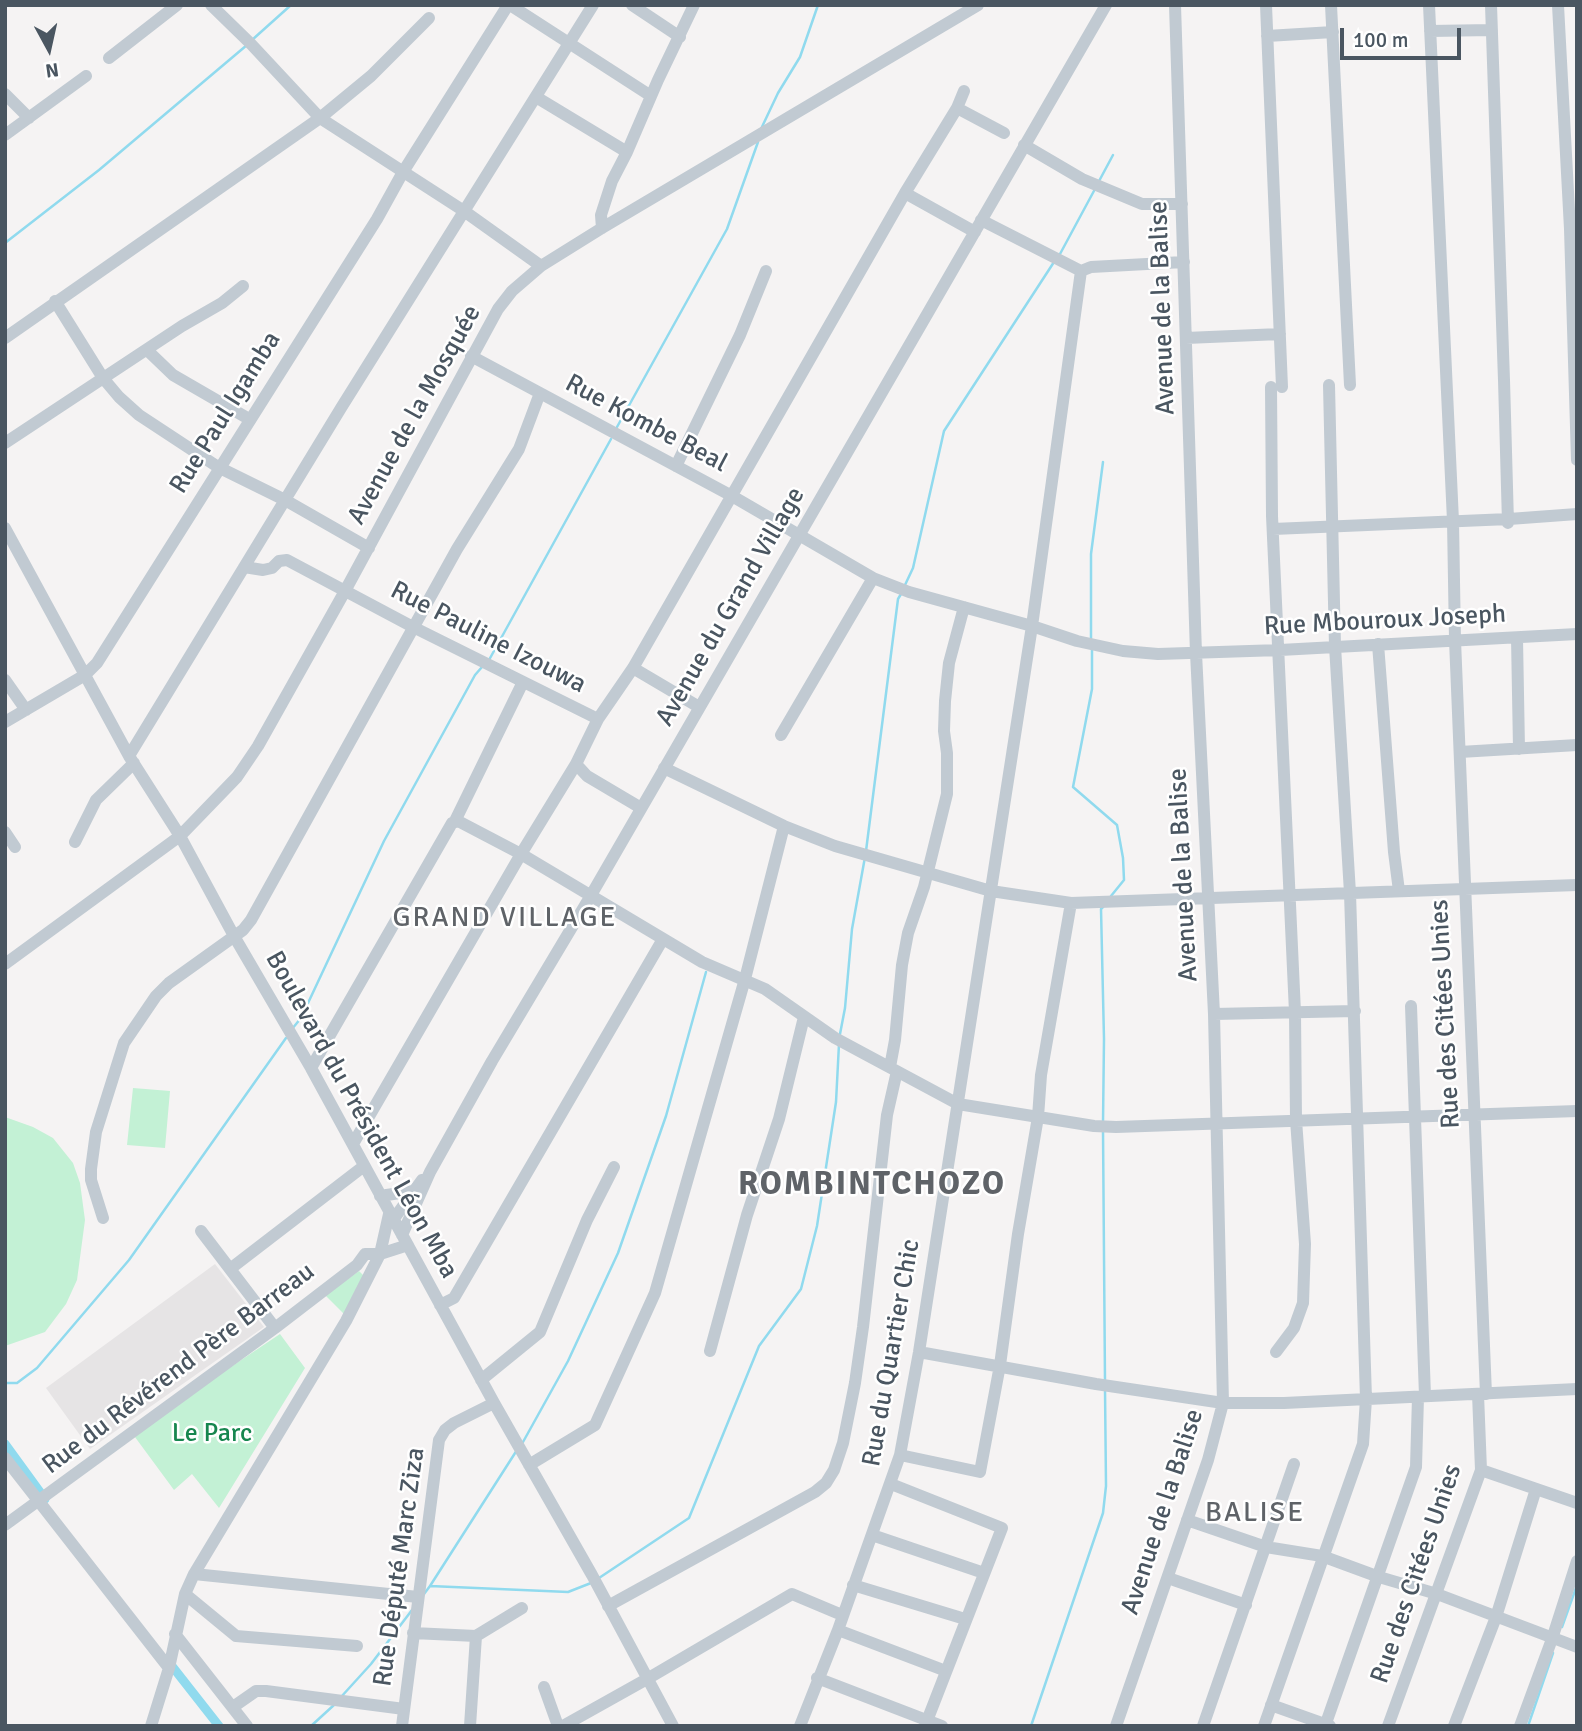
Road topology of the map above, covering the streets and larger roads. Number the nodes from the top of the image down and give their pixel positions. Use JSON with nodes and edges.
{"nodes":[{"id":1,"x":177,"y":5,"type":"edge"},
{"id":2,"x":211,"y":5,"type":"edge"},
{"id":3,"x":509,"y":5,"type":"edge"},
{"id":4,"x":593,"y":5,"type":"edge"},
{"id":5,"x":632,"y":5,"type":"edge"},
{"id":6,"x":694,"y":5,"type":"edge"},
{"id":7,"x":978,"y":5,"type":"edge"},
{"id":8,"x":1107,"y":5,"type":"edge"},
{"id":9,"x":1175,"y":5,"type":"edge"},
{"id":10,"x":1266,"y":5,"type":"edge"},
{"id":11,"x":1331,"y":5,"type":"edge"},
{"id":12,"x":1429,"y":5,"type":"edge"},
{"id":13,"x":1491,"y":5,"type":"edge"},
{"id":14,"x":1558,"y":5,"type":"edge"},
{"id":15,"x":429,"y":18,"type":"dead end"},
{"id":16,"x":1492,"y":30,"type":"junction"},
{"id":17,"x":1430,"y":31,"type":"junction"},
{"id":18,"x":1333,"y":32,"type":"junction"},
{"id":19,"x":1267,"y":36,"type":"junction"},
{"id":20,"x":680,"y":37,"type":"junction"},
{"id":21,"x":569,"y":44,"type":"junction"},
{"id":22,"x":109,"y":58,"type":"dead end"},
{"id":23,"x":86,"y":76,"type":"dead end"},
{"id":24,"x":964,"y":91,"type":"dead end"},
{"id":25,"x":5,"y":94,"type":"edge"},
{"id":26,"x":651,"y":96,"type":"junction"},
{"id":27,"x":536,"y":97,"type":"junction"},
{"id":28,"x":957,"y":108,"type":"junction"},
{"id":29,"x":29,"y":118,"type":"junction"},
{"id":30,"x":320,"y":118,"type":"junction"},
{"id":31,"x":1004,"y":133,"type":"dead end"},
{"id":32,"x":5,"y":135,"type":"edge"},
{"id":33,"x":1024,"y":145,"type":"junction"},
{"id":34,"x":628,"y":152,"type":"junction"},
{"id":35,"x":403,"y":172,"type":"junction"},
{"id":36,"x":905,"y":193,"type":"junction"},
{"id":37,"x":1182,"y":204,"type":"junction"},
{"id":38,"x":464,"y":211,"type":"junction"},
{"id":39,"x":978,"y":226,"type":"junction"},
{"id":40,"x":603,"y":228,"type":"junction"},
{"id":41,"x":1573,"y":229,"type":"edge"},
{"id":42,"x":1184,"y":262,"type":"junction"},
{"id":43,"x":541,"y":266,"type":"junction"},
{"id":44,"x":766,"y":271,"type":"dead end"},
{"id":45,"x":1082,"y":271,"type":"junction"},
{"id":46,"x":243,"y":286,"type":"dead end"},
{"id":47,"x":55,"y":301,"type":"junction"},
{"id":48,"x":1280,"y":334,"type":"junction"},
{"id":49,"x":5,"y":338,"type":"edge"},
{"id":50,"x":1186,"y":338,"type":"junction"},
{"id":51,"x":147,"y":350,"type":"junction"},
{"id":52,"x":471,"y":356,"type":"junction"},
{"id":53,"x":103,"y":377,"type":"junction"},
{"id":54,"x":1329,"y":385,"type":"dead end"},
{"id":55,"x":1350,"y":385,"type":"dead end"},
{"id":56,"x":540,"y":393,"type":"junction"},
{"id":57,"x":249,"y":419,"type":"junction"},
{"id":58,"x":5,"y":443,"type":"edge"},
{"id":59,"x":1577,"y":460,"type":"edge"},
{"id":60,"x":676,"y":466,"type":"junction"},
{"id":61,"x":219,"y":467,"type":"junction"},
{"id":62,"x":732,"y":496,"type":"junction"},
{"id":63,"x":285,"y":500,"type":"junction"},
{"id":64,"x":1577,"y":513,"type":"edge"},
{"id":65,"x":1453,"y":521,"type":"junction"},
{"id":66,"x":1508,"y":521,"type":"junction"},
{"id":67,"x":5,"y":528,"type":"edge"},
{"id":68,"x":1273,"y":528,"type":"junction"},
{"id":69,"x":1331,"y":528,"type":"junction"},
{"id":70,"x":798,"y":535,"type":"junction"},
{"id":71,"x":369,"y":548,"type":"junction"},
{"id":72,"x":244,"y":567,"type":"junction"},
{"id":73,"x":873,"y":579,"type":"junction"},
{"id":74,"x":345,"y":591,"type":"junction"},
{"id":75,"x":964,"y":607,"type":"junction"},
{"id":76,"x":1032,"y":626,"type":"junction"},
{"id":77,"x":413,"y":627,"type":"junction"},
{"id":78,"x":1577,"y":634,"type":"edge"},
{"id":79,"x":1517,"y":638,"type":"junction"},
{"id":80,"x":1455,"y":640,"type":"junction"},
{"id":81,"x":1378,"y":644,"type":"junction"},
{"id":82,"x":1335,"y":646,"type":"junction"},
{"id":83,"x":1280,"y":650,"type":"junction"},
{"id":84,"x":1196,"y":653,"type":"junction"},
{"id":85,"x":633,"y":668,"type":"junction"},
{"id":86,"x":85,"y":675,"type":"junction"},
{"id":87,"x":5,"y":680,"type":"edge"},
{"id":88,"x":523,"y":682,"type":"junction"},
{"id":89,"x":699,"y":707,"type":"junction"},
{"id":90,"x":26,"y":710,"type":"junction"},
{"id":91,"x":598,"y":719,"type":"junction"},
{"id":92,"x":5,"y":722,"type":"edge"},
{"id":93,"x":781,"y":735,"type":"dead end"},
{"id":94,"x":1577,"y":745,"type":"edge"},
{"id":95,"x":1519,"y":748,"type":"junction"},
{"id":96,"x":1460,"y":752,"type":"junction"},
{"id":97,"x":131,"y":759,"type":"junction"},
{"id":98,"x":576,"y":764,"type":"junction"},
{"id":99,"x":664,"y":768,"type":"junction"},
{"id":100,"x":641,"y":808,"type":"junction"},
{"id":101,"x":455,"y":821,"type":"junction"},
{"id":102,"x":784,"y":826,"type":"junction"},
{"id":103,"x":5,"y":832,"type":"edge"},
{"id":104,"x":180,"y":836,"type":"junction"},
{"id":105,"x":75,"y":842,"type":"dead end"},
{"id":106,"x":15,"y":847,"type":"dead end"},
{"id":107,"x":521,"y":854,"type":"junction"},
{"id":108,"x":927,"y":872,"type":"junction"},
{"id":109,"x":1577,"y":885,"type":"edge"},
{"id":110,"x":1466,"y":887,"type":"junction"},
{"id":111,"x":991,"y":891,"type":"junction"},
{"id":112,"x":1399,"y":891,"type":"junction"},
{"id":113,"x":1350,"y":893,"type":"junction"},
{"id":114,"x":1289,"y":895,"type":"junction"},
{"id":115,"x":590,"y":897,"type":"junction"},
{"id":116,"x":1208,"y":899,"type":"junction"},
{"id":117,"x":1071,"y":903,"type":"junction"},
{"id":118,"x":234,"y":936,"type":"junction"},
{"id":119,"x":663,"y":939,"type":"junction"},
{"id":120,"x":7,"y":958,"type":"edge"},
{"id":121,"x":745,"y":979,"type":"junction"},
{"id":122,"x":1410,"y":1006,"type":"dead end"},
{"id":123,"x":1355,"y":1010,"type":"junction"},
{"id":124,"x":1295,"y":1012,"type":"junction"},
{"id":125,"x":1214,"y":1014,"type":"junction"},
{"id":126,"x":804,"y":1017,"type":"junction"},
{"id":127,"x":311,"y":1068,"type":"junction"},
{"id":128,"x":894,"y":1069,"type":"junction"},
{"id":129,"x":958,"y":1104,"type":"junction"},
{"id":130,"x":1577,"y":1111,"type":"edge"},
{"id":131,"x":1473,"y":1114,"type":"junction"},
{"id":132,"x":1415,"y":1116,"type":"junction"},
{"id":133,"x":1038,"y":1117,"type":"junction"},
{"id":134,"x":1358,"y":1117,"type":"junction"},
{"id":135,"x":1296,"y":1120,"type":"junction"},
{"id":136,"x":1215,"y":1123,"type":"junction"},
{"id":137,"x":353,"y":1144,"type":"junction"},
{"id":138,"x":364,"y":1166,"type":"junction"},
{"id":139,"x":614,"y":1167,"type":"dead end"},
{"id":140,"x":430,"y":1172,"type":"junction"},
{"id":141,"x":413,"y":1191,"type":"junction"},
{"id":142,"x":380,"y":1196,"type":"junction"},
{"id":143,"x":391,"y":1217,"type":"junction"},
{"id":144,"x":103,"y":1219,"type":"dead end"},
{"id":145,"x":201,"y":1231,"type":"dead end"},
{"id":146,"x":405,"y":1240,"type":"junction"},
{"id":147,"x":380,"y":1254,"type":"junction"},
{"id":148,"x":230,"y":1269,"type":"junction"},
{"id":149,"x":440,"y":1306,"type":"junction"},
{"id":150,"x":275,"y":1328,"type":"junction"},
{"id":151,"x":710,"y":1351,"type":"dead end"},
{"id":152,"x":919,"y":1352,"type":"junction"},
{"id":153,"x":1276,"y":1352,"type":"dead end"},
{"id":154,"x":1000,"y":1365,"type":"junction"},
{"id":155,"x":481,"y":1380,"type":"junction"},
{"id":156,"x":1577,"y":1390,"type":"edge"},
{"id":157,"x":1482,"y":1394,"type":"junction"},
{"id":158,"x":1422,"y":1396,"type":"junction"},
{"id":159,"x":1366,"y":1399,"type":"junction"},
{"id":160,"x":494,"y":1403,"type":"junction"},
{"id":161,"x":1223,"y":1403,"type":"junction"},
{"id":162,"x":900,"y":1455,"type":"junction"},
{"id":163,"x":5,"y":1458,"type":"edge"},
{"id":164,"x":526,"y":1460,"type":"junction"},
{"id":165,"x":1294,"y":1464,"type":"dead end"},
{"id":166,"x":1481,"y":1470,"type":"junction"},
{"id":167,"x":891,"y":1485,"type":"junction"},
{"id":168,"x":1536,"y":1489,"type":"junction"},
{"id":169,"x":42,"y":1498,"type":"junction"},
{"id":170,"x":1577,"y":1503,"type":"edge"},
{"id":171,"x":1187,"y":1520,"type":"junction"},
{"id":172,"x":5,"y":1525,"type":"edge"},
{"id":173,"x":872,"y":1535,"type":"junction"},
{"id":174,"x":1266,"y":1547,"type":"junction"},
{"id":175,"x":1322,"y":1556,"type":"junction"},
{"id":176,"x":1577,"y":1561,"type":"edge"},
{"id":177,"x":984,"y":1573,"type":"junction"},
{"id":178,"x":194,"y":1574,"type":"junction"},
{"id":179,"x":1379,"y":1577,"type":"junction"},
{"id":180,"x":1168,"y":1578,"type":"junction"},
{"id":181,"x":853,"y":1585,"type":"junction"},
{"id":182,"x":185,"y":1594,"type":"junction"},
{"id":183,"x":1437,"y":1594,"type":"junction"},
{"id":184,"x":418,"y":1599,"type":"junction"},
{"id":185,"x":1245,"y":1605,"type":"junction"},
{"id":186,"x":608,"y":1606,"type":"junction"},
{"id":187,"x":522,"y":1608,"type":"dead end"},
{"id":188,"x":842,"y":1615,"type":"junction"},
{"id":189,"x":1496,"y":1616,"type":"junction"},
{"id":190,"x":965,"y":1619,"type":"junction"},
{"id":191,"x":838,"y":1630,"type":"junction"},
{"id":192,"x":413,"y":1633,"type":"junction"},
{"id":193,"x":175,"y":1634,"type":"junction"},
{"id":194,"x":476,"y":1636,"type":"junction"},
{"id":195,"x":1556,"y":1640,"type":"junction"},
{"id":196,"x":357,"y":1646,"type":"dead end"},
{"id":197,"x":1577,"y":1647,"type":"edge"},
{"id":198,"x":169,"y":1668,"type":"junction"},
{"id":199,"x":946,"y":1671,"type":"junction"},
{"id":200,"x":817,"y":1678,"type":"junction"},
{"id":201,"x":647,"y":1679,"type":"junction"},
{"id":202,"x":544,"y":1687,"type":"dead end"},
{"id":203,"x":1271,"y":1705,"type":"junction"},
{"id":204,"x":233,"y":1707,"type":"junction"},
{"id":205,"x":404,"y":1709,"type":"junction"},
{"id":206,"x":926,"y":1723,"type":"edge"},
{"id":207,"x":1327,"y":1725,"type":"edge"},
{"id":208,"x":151,"y":1726,"type":"edge"},
{"id":209,"x":247,"y":1726,"type":"edge"},
{"id":210,"x":402,"y":1726,"type":"edge"},
{"id":211,"x":470,"y":1726,"type":"edge"},
{"id":212,"x":558,"y":1726,"type":"edge"},
{"id":213,"x":563,"y":1726,"type":"edge"},
{"id":214,"x":673,"y":1726,"type":"edge"},
{"id":215,"x":800,"y":1726,"type":"edge"},
{"id":216,"x":942,"y":1726,"type":"edge"},
{"id":217,"x":1116,"y":1726,"type":"edge"},
{"id":218,"x":1203,"y":1726,"type":"edge"},
{"id":219,"x":1264,"y":1726,"type":"edge"},
{"id":220,"x":1388,"y":1726,"type":"edge"},
{"id":221,"x":1454,"y":1726,"type":"edge"},
{"id":222,"x":1520,"y":1726,"type":"edge"}],
"edges":[{"from":1,"to":22,"type":"street"},
{"from":2,"to":30,"type":"street"},
{"from":3,"to":21,"type":"street"},
{"from":3,"to":35,"type":"street","name":"Rue Paul Igamba"},
{"from":4,"to":21,"type":"street"},
{"from":5,"to":20,"type":"street"},
{"from":6,"to":20,"type":"street"},
{"from":7,"to":40,"type":"street","name":"Avenue de la Mosquée"},
{"from":8,"to":33,"type":"street","name":"Avenue du Grand Village"},
{"from":9,"to":37,"type":"street","name":"Avenue de la Balise"},
{"from":10,"to":19,"type":"street"},
{"from":11,"to":18,"type":"street"},
{"from":12,"to":17,"type":"street"},
{"from":13,"to":16,"type":"street"},
{"from":14,"to":41,"type":"street"},
{"from":15,"to":30,"type":"street"},
{"from":16,"to":17,"type":"street"},
{"from":16,"to":66,"type":"street"},
{"from":17,"to":65,"type":"street"},
{"from":18,"to":19,"type":"street"},
{"from":18,"to":55,"type":"street"},
{"from":19,"to":48,"type":"street"},
{"from":20,"to":26,"type":"street"},
{"from":21,"to":26,"type":"street"},
{"from":21,"to":27,"type":"street"},
{"from":23,"to":29,"type":"street"},
{"from":24,"to":28,"type":"street","name":"Rue Pauline Izouwa"},
{"from":25,"to":29,"type":"street"},
{"from":26,"to":34,"type":"street"},
{"from":27,"to":34,"type":"street"},
{"from":27,"to":38,"type":"street"},
{"from":28,"to":31,"type":"street"},
{"from":28,"to":36,"type":"street","name":"Rue Pauline Izouwa"},
{"from":29,"to":32,"type":"street"},
{"from":30,"to":35,"type":"street"},
{"from":30,"to":47,"type":"street"},
{"from":33,"to":37,"type":"street"},
{"from":33,"to":39,"type":"street","name":"Avenue du Grand Village"},
{"from":34,"to":40,"type":"street"},
{"from":35,"to":38,"type":"street"},
{"from":35,"to":57,"type":"street","name":"Rue Paul Igamba"},
{"from":36,"to":39,"type":"street"},
{"from":36,"to":62,"type":"street","name":"Rue Pauline Izouwa"},
{"from":37,"to":42,"type":"street","name":"Avenue de la Balise"},
{"from":38,"to":43,"type":"street"},
{"from":38,"to":63,"type":"street"},
{"from":39,"to":45,"type":"street"},
{"from":39,"to":70,"type":"street","name":"Avenue du Grand Village"},
{"from":40,"to":43,"type":"street","name":"Avenue de la Mosquée"},
{"from":41,"to":59,"type":"street"},
{"from":42,"to":45,"type":"street"},
{"from":42,"to":50,"type":"street","name":"Avenue de la Balise"},
{"from":43,"to":52,"type":"street","name":"Avenue de la Mosquée"},
{"from":44,"to":60,"type":"street"},
{"from":45,"to":76,"type":"street","name":"Rue du Quartier Chic"},
{"from":46,"to":51,"type":"street"},
{"from":47,"to":49,"type":"street"},
{"from":47,"to":53,"type":"street"},
{"from":48,"to":50,"type":"street"},
{"from":48,"to":68,"type":"street"},
{"from":50,"to":84,"type":"street","name":"Avenue de la Balise"},
{"from":51,"to":53,"type":"street"},
{"from":51,"to":57,"type":"street"},
{"from":52,"to":56,"type":"street","name":"Rue Kombe Beal"},
{"from":52,"to":71,"type":"street","name":"Avenue de la Mosquée"},
{"from":53,"to":58,"type":"street"},
{"from":53,"to":61,"type":"street"},
{"from":54,"to":69,"type":"street"},
{"from":56,"to":60,"type":"street","name":"Rue Kombe Beal"},
{"from":56,"to":77,"type":"street"},
{"from":57,"to":61,"type":"street","name":"Rue Paul Igamba"},
{"from":60,"to":62,"type":"street","name":"Rue Kombe Beal"},
{"from":61,"to":63,"type":"street"},
{"from":61,"to":86,"type":"street","name":"Rue Paul Igamba"},
{"from":62,"to":70,"type":"street","name":"Rue Kombe Beal"},
{"from":62,"to":85,"type":"street","name":"Rue Pauline Izouwa"},
{"from":63,"to":71,"type":"street"},
{"from":63,"to":72,"type":"street"},
{"from":64,"to":66,"type":"street"},
{"from":65,"to":66,"type":"street"},
{"from":65,"to":69,"type":"street"},
{"from":65,"to":80,"type":"street"},
{"from":67,"to":86,"type":"street","name":"Boulevard du Président Léon Mba"},
{"from":68,"to":69,"type":"street"},
{"from":68,"to":83,"type":"street"},
{"from":69,"to":82,"type":"street"},
{"from":70,"to":73,"type":"street","name":"Rue Kombe Beal"},
{"from":70,"to":89,"type":"street","name":"Avenue du Grand Village"},
{"from":71,"to":74,"type":"street","name":"Avenue de la Mosquée"},
{"from":72,"to":74,"type":"street","name":"Rue Pauline Izouwa"},
{"from":72,"to":97,"type":"street"},
{"from":73,"to":75,"type":"street","name":"Rue Kombe Beal"},
{"from":73,"to":93,"type":"street"},
{"from":74,"to":77,"type":"street","name":"Rue Pauline Izouwa"},
{"from":74,"to":104,"type":"street","name":"Avenue de la Mosquée"},
{"from":75,"to":76,"type":"street","name":"Rue Mbouroux Joseph"},
{"from":75,"to":108,"type":"street"},
{"from":76,"to":84,"type":"street","name":"Rue Mbouroux Joseph"},
{"from":76,"to":111,"type":"street","name":"Rue du Quartier Chic"},
{"from":77,"to":88,"type":"street","name":"Rue Pauline Izouwa"},
{"from":77,"to":118,"type":"street"},
{"from":78,"to":79,"type":"street","name":"Rue Mbouroux Joseph"},
{"from":79,"to":80,"type":"street","name":"Rue Mbouroux Joseph"},
{"from":79,"to":95,"type":"street"},
{"from":80,"to":81,"type":"street","name":"Rue Mbouroux Joseph"},
{"from":80,"to":96,"type":"street"},
{"from":81,"to":82,"type":"street","name":"Rue Mbouroux Joseph"},
{"from":81,"to":112,"type":"street"},
{"from":82,"to":83,"type":"street","name":"Rue Mbouroux Joseph"},
{"from":82,"to":113,"type":"street"},
{"from":83,"to":84,"type":"street","name":"Rue Mbouroux Joseph"},
{"from":83,"to":114,"type":"street"},
{"from":84,"to":116,"type":"street","name":"Avenue de la Balise"},
{"from":85,"to":89,"type":"street"},
{"from":85,"to":91,"type":"street","name":"Rue Pauline Izouwa"},
{"from":86,"to":90,"type":"street"},
{"from":86,"to":97,"type":"street","name":"Boulevard du Président Léon Mba"},
{"from":87,"to":90,"type":"street"},
{"from":88,"to":91,"type":"street","name":"Rue Pauline Izouwa"},
{"from":88,"to":101,"type":"street"},
{"from":89,"to":99,"type":"street","name":"Avenue du Grand Village"},
{"from":90,"to":92,"type":"street"},
{"from":91,"to":98,"type":"street"},
{"from":94,"to":95,"type":"street"},
{"from":95,"to":96,"type":"street"},
{"from":96,"to":110,"type":"street"},
{"from":97,"to":104,"type":"street","name":"Boulevard du Président Léon Mba"},
{"from":97,"to":105,"type":"street"},
{"from":98,"to":100,"type":"street"},
{"from":98,"to":107,"type":"street"},
{"from":99,"to":100,"type":"street","name":"Avenue du Grand Village"},
{"from":99,"to":102,"type":"street"},
{"from":100,"to":115,"type":"street","name":"Avenue du Grand Village"},
{"from":101,"to":107,"type":"street"},
{"from":101,"to":127,"type":"street"},
{"from":102,"to":108,"type":"street"},
{"from":102,"to":121,"type":"street"},
{"from":103,"to":106,"type":"street"},
{"from":104,"to":118,"type":"street","name":"Boulevard du Président Léon Mba"},
{"from":104,"to":120,"type":"street","name":"Avenue de la Mosquée"},
{"from":107,"to":115,"type":"street"},
{"from":107,"to":137,"type":"street"},
{"from":108,"to":111,"type":"street"},
{"from":108,"to":128,"type":"street"},
{"from":109,"to":110,"type":"street"},
{"from":110,"to":112,"type":"street","name":"Rue des Citées Unies"},
{"from":110,"to":131,"type":"street","name":"Rue des Citées Unies"},
{"from":111,"to":117,"type":"street","name":"Rue des Citées Unies"},
{"from":111,"to":129,"type":"street","name":"Rue du Quartier Chic"},
{"from":112,"to":113,"type":"street","name":"Rue des Citées Unies"},
{"from":113,"to":114,"type":"street","name":"Rue des Citées Unies"},
{"from":113,"to":123,"type":"street"},
{"from":114,"to":116,"type":"street","name":"Rue des Citées Unies"},
{"from":114,"to":124,"type":"street"},
{"from":115,"to":119,"type":"street"},
{"from":115,"to":140,"type":"street","name":"Avenue du Grand Village"},
{"from":116,"to":117,"type":"street","name":"Rue des Citées Unies"},
{"from":116,"to":125,"type":"street","name":"Avenue de la Balise"},
{"from":117,"to":133,"type":"street"},
{"from":118,"to":127,"type":"street","name":"Boulevard du Président Léon Mba"},
{"from":118,"to":144,"type":"street"},
{"from":119,"to":121,"type":"street"},
{"from":119,"to":149,"type":"street"},
{"from":121,"to":126,"type":"street"},
{"from":121,"to":164,"type":"street"},
{"from":122,"to":132,"type":"street"},
{"from":123,"to":124,"type":"street"},
{"from":123,"to":134,"type":"street"},
{"from":124,"to":125,"type":"street"},
{"from":124,"to":135,"type":"street"},
{"from":125,"to":136,"type":"street","name":"Avenue de la Balise"},
{"from":126,"to":128,"type":"street"},
{"from":126,"to":151,"type":"street"},
{"from":127,"to":137,"type":"street","name":"Boulevard du Président Léon Mba"},
{"from":128,"to":129,"type":"street"},
{"from":128,"to":186,"type":"street"},
{"from":129,"to":133,"type":"street"},
{"from":129,"to":152,"type":"street","name":"Rue du Quartier Chic"},
{"from":130,"to":131,"type":"street"},
{"from":131,"to":132,"type":"street"},
{"from":131,"to":157,"type":"street","name":"Rue des Citées Unies"},
{"from":132,"to":134,"type":"street"},
{"from":132,"to":158,"type":"street"},
{"from":133,"to":136,"type":"street"},
{"from":133,"to":154,"type":"street"},
{"from":134,"to":135,"type":"street"},
{"from":134,"to":159,"type":"street"},
{"from":135,"to":136,"type":"street"},
{"from":135,"to":153,"type":"street"},
{"from":136,"to":161,"type":"street","name":"Avenue de la Balise"},
{"from":137,"to":138,"type":"street","name":"Boulevard du Président Léon Mba"},
{"from":138,"to":142,"type":"street","name":"Boulevard du Président Léon Mba"},
{"from":138,"to":148,"type":"street"},
{"from":139,"to":155,"type":"street"},
{"from":140,"to":141,"type":"street"},
{"from":140,"to":146,"type":"street","name":"Avenue du Grand Village"},
{"from":141,"to":142,"type":"street"},
{"from":141,"to":143,"type":"street"},
{"from":142,"to":143,"type":"street","name":"Boulevard du Président Léon Mba"},
{"from":143,"to":146,"type":"street","name":"Boulevard du Président Léon Mba"},
{"from":143,"to":147,"type":"street"},
{"from":145,"to":148,"type":"street"},
{"from":146,"to":147,"type":"street","name":"Rue du Révérend Père Barreau"},
{"from":146,"to":149,"type":"street","name":"Boulevard du Président Léon Mba"},
{"from":147,"to":150,"type":"street","name":"Rue du Révérend Père Barreau"},
{"from":147,"to":178,"type":"street"},
{"from":148,"to":150,"type":"street"},
{"from":149,"to":155,"type":"street","name":"Boulevard du Président Léon Mba"},
{"from":150,"to":169,"type":"street","name":"Rue du Révérend Père Barreau"},
{"from":152,"to":154,"type":"street"},
{"from":152,"to":162,"type":"street","name":"Rue du Quartier Chic"},
{"from":154,"to":161,"type":"street"},
{"from":154,"to":162,"type":"street"},
{"from":155,"to":160,"type":"street","name":"Boulevard du Président Léon Mba"},
{"from":156,"to":157,"type":"street"},
{"from":157,"to":158,"type":"street"},
{"from":157,"to":166,"type":"street","name":"Rue des Citées Unies"},
{"from":158,"to":159,"type":"street"},
{"from":158,"to":179,"type":"street"},
{"from":159,"to":161,"type":"street"},
{"from":159,"to":175,"type":"street"},
{"from":160,"to":164,"type":"street","name":"Boulevard du Président Léon Mba"},
{"from":160,"to":184,"type":"street","name":"Rue Député Marc Ziza"},
{"from":161,"to":171,"type":"street","name":"Avenue de la Balise"},
{"from":162,"to":167,"type":"street","name":"Rue du Quartier Chic"},
{"from":163,"to":169,"type":"street"},
{"from":164,"to":186,"type":"street","name":"Boulevard du Président Léon Mba"},
{"from":165,"to":174,"type":"street"},
{"from":166,"to":168,"type":"street"},
{"from":166,"to":183,"type":"street","name":"Rue des Citées Unies"},
{"from":167,"to":173,"type":"street","name":"Rue du Quartier Chic"},
{"from":167,"to":177,"type":"street"},
{"from":168,"to":170,"type":"street"},
{"from":168,"to":189,"type":"street"},
{"from":169,"to":172,"type":"street","name":"Rue du Révérend Père Barreau"},
{"from":169,"to":198,"type":"street"},
{"from":171,"to":174,"type":"street"},
{"from":171,"to":180,"type":"street","name":"Avenue de la Balise"},
{"from":173,"to":177,"type":"street"},
{"from":173,"to":181,"type":"street","name":"Rue du Quartier Chic"},
{"from":174,"to":175,"type":"street"},
{"from":174,"to":185,"type":"street"},
{"from":175,"to":179,"type":"street"},
{"from":175,"to":203,"type":"street"},
{"from":176,"to":195,"type":"street"},
{"from":177,"to":190,"type":"street"},
{"from":178,"to":182,"type":"street"},
{"from":178,"to":184,"type":"street"},
{"from":179,"to":183,"type":"street"},
{"from":179,"to":207,"type":"street"},
{"from":180,"to":185,"type":"street"},
{"from":180,"to":217,"type":"street","name":"Avenue de la Balise"},
{"from":181,"to":188,"type":"street","name":"Rue du Quartier Chic"},
{"from":181,"to":190,"type":"street"},
{"from":182,"to":193,"type":"street"},
{"from":182,"to":196,"type":"street"},
{"from":183,"to":189,"type":"street"},
{"from":183,"to":220,"type":"street","name":"Rue des Citées Unies"},
{"from":184,"to":192,"type":"street","name":"Rue Député Marc Ziza"},
{"from":185,"to":218,"type":"street"},
{"from":186,"to":201,"type":"street","name":"Boulevard du Président Léon Mba"},
{"from":187,"to":194,"type":"street"},
{"from":188,"to":191,"type":"street","name":"Rue du Quartier Chic"},
{"from":188,"to":201,"type":"street"},
{"from":189,"to":195,"type":"street"},
{"from":189,"to":221,"type":"street"},
{"from":190,"to":199,"type":"street"},
{"from":191,"to":199,"type":"street"},
{"from":191,"to":200,"type":"street","name":"Rue du Quartier Chic"},
{"from":192,"to":194,"type":"street"},
{"from":192,"to":205,"type":"street","name":"Rue Député Marc Ziza"},
{"from":193,"to":198,"type":"street"},
{"from":193,"to":204,"type":"street"},
{"from":194,"to":211,"type":"street"},
{"from":195,"to":197,"type":"street"},
{"from":195,"to":222,"type":"street"},
{"from":198,"to":208,"type":"street"},
{"from":199,"to":206,"type":"street"},
{"from":200,"to":206,"type":"street"},
{"from":200,"to":215,"type":"street","name":"Rue du Quartier Chic"},
{"from":201,"to":213,"type":"street"},
{"from":201,"to":214,"type":"street","name":"Boulevard du Président Léon Mba"},
{"from":202,"to":212,"type":"street"},
{"from":203,"to":207,"type":"street"},
{"from":203,"to":219,"type":"street"},
{"from":204,"to":205,"type":"street"},
{"from":204,"to":209,"type":"street"},
{"from":205,"to":210,"type":"street","name":"Rue Député Marc Ziza"},
{"from":206,"to":216,"type":"street"}]}
